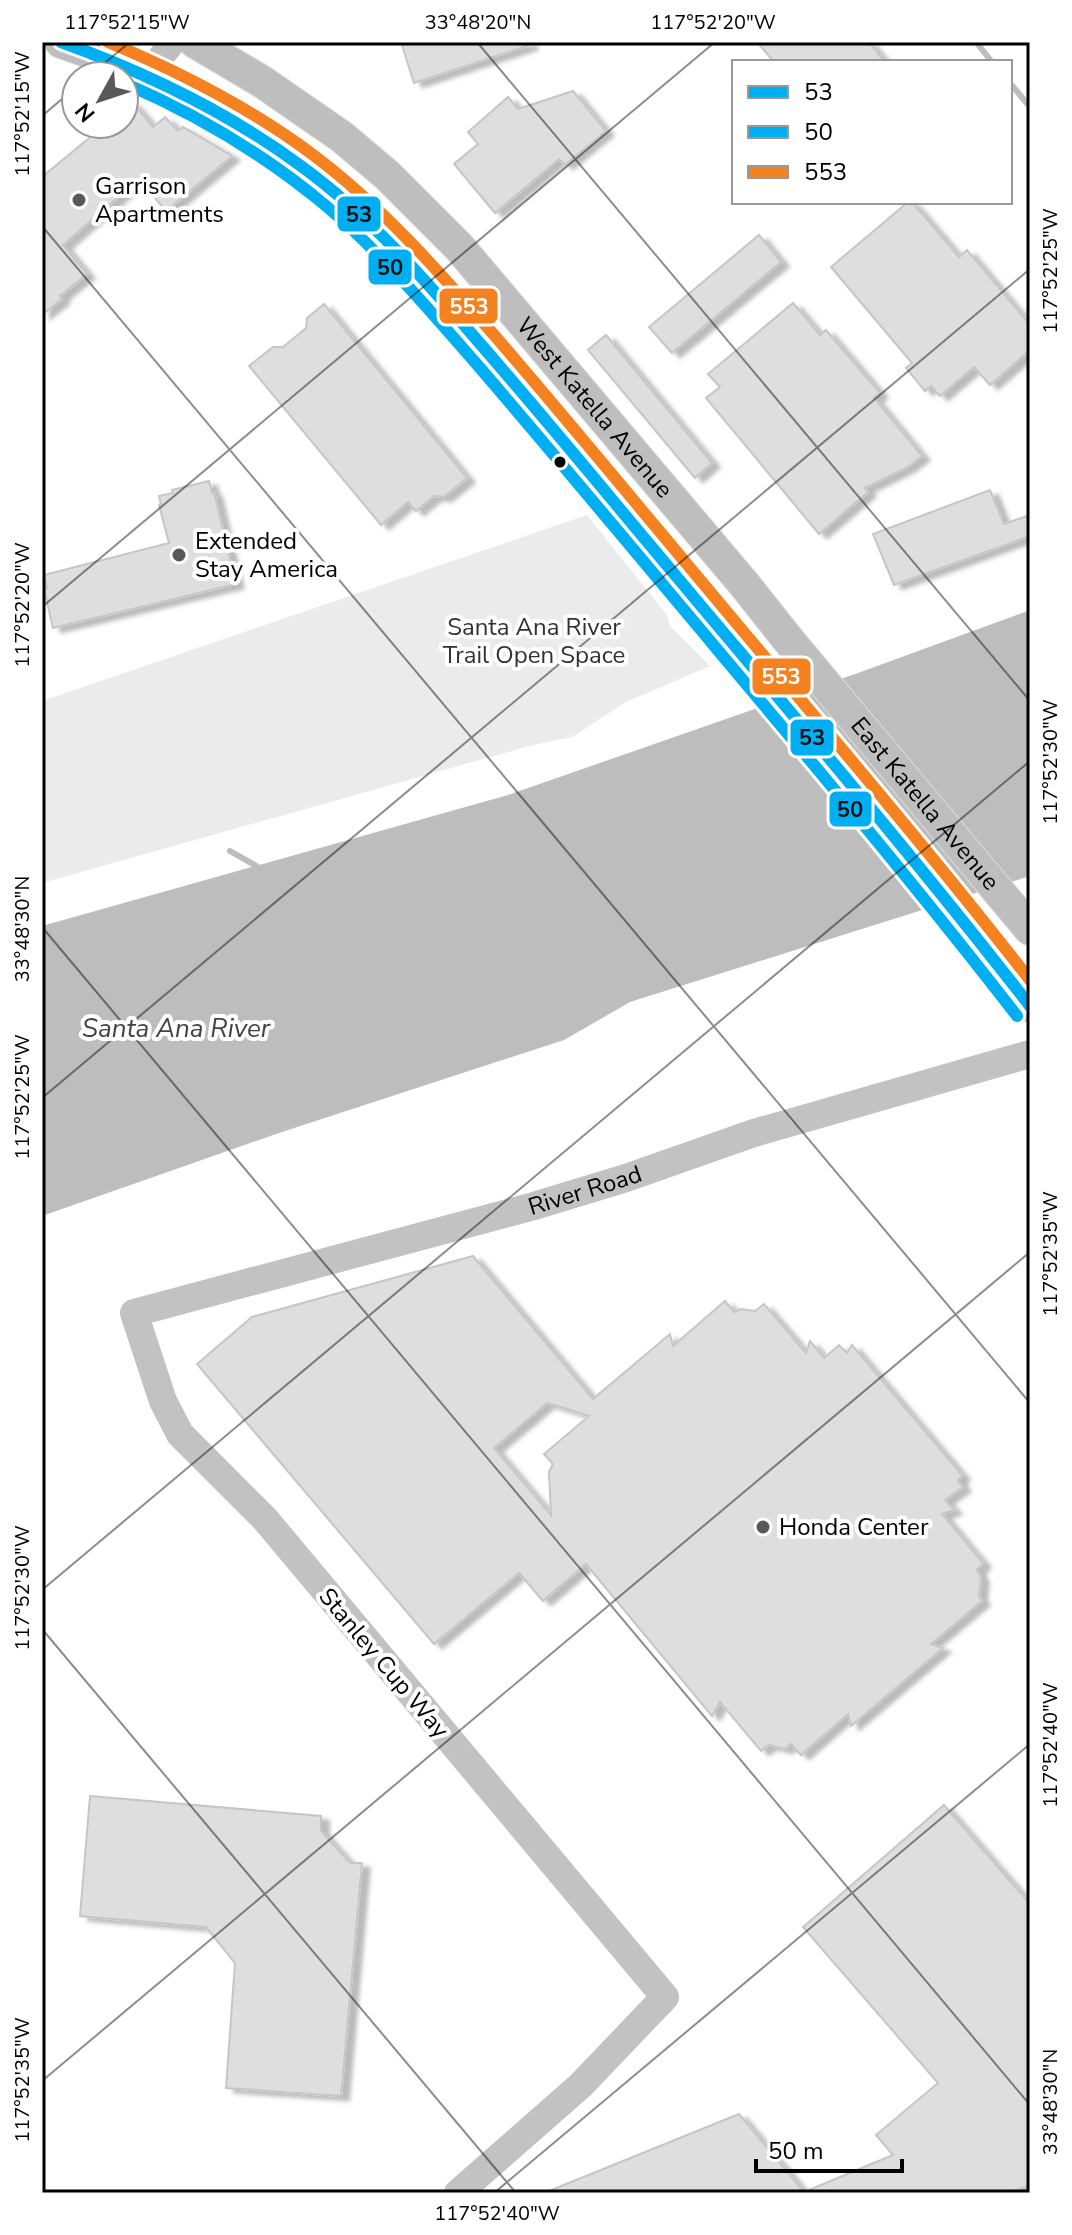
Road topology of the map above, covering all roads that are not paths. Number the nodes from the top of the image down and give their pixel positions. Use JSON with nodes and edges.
{"nodes":[{"id":1,"x":61,"y":42,"type":"edge"},
{"id":2,"x":173,"y":42,"type":"edge"},
{"id":3,"x":195,"y":42,"type":"edge"},
{"id":4,"x":147,"y":74,"type":"junction"},
{"id":5,"x":790,"y":642,"type":"joint"},
{"id":6,"x":745,"y":658,"type":"joint"},
{"id":7,"x":1029,"y":927,"type":"edge"},
{"id":8,"x":1030,"y":1006,"type":"edge"},
{"id":9,"x":1030,"y":1054,"type":"edge"},
{"id":10,"x":134,"y":1313,"type":"joint"},
{"id":11,"x":458,"y":2193,"type":"edge"}],
"edges":[{"from":1,"to":4,"type":"main road","name":"West Katella Avenue"},
{"from":2,"to":4,"type":"street"},
{"from":3,"to":5,"type":"main road","name":"West Katella Avenue"},
{"from":4,"to":6,"type":"main road","name":"West Katella Avenue"},
{"from":5,"to":7,"type":"main road","name":"East Katella Avenue"},
{"from":6,"to":8,"type":"main road","name":"East Katella Avenue"},
{"from":9,"to":10,"type":"main road","name":"River Road"},
{"from":10,"to":11,"type":"main road","name":"Stanley Cup Way"}]}
